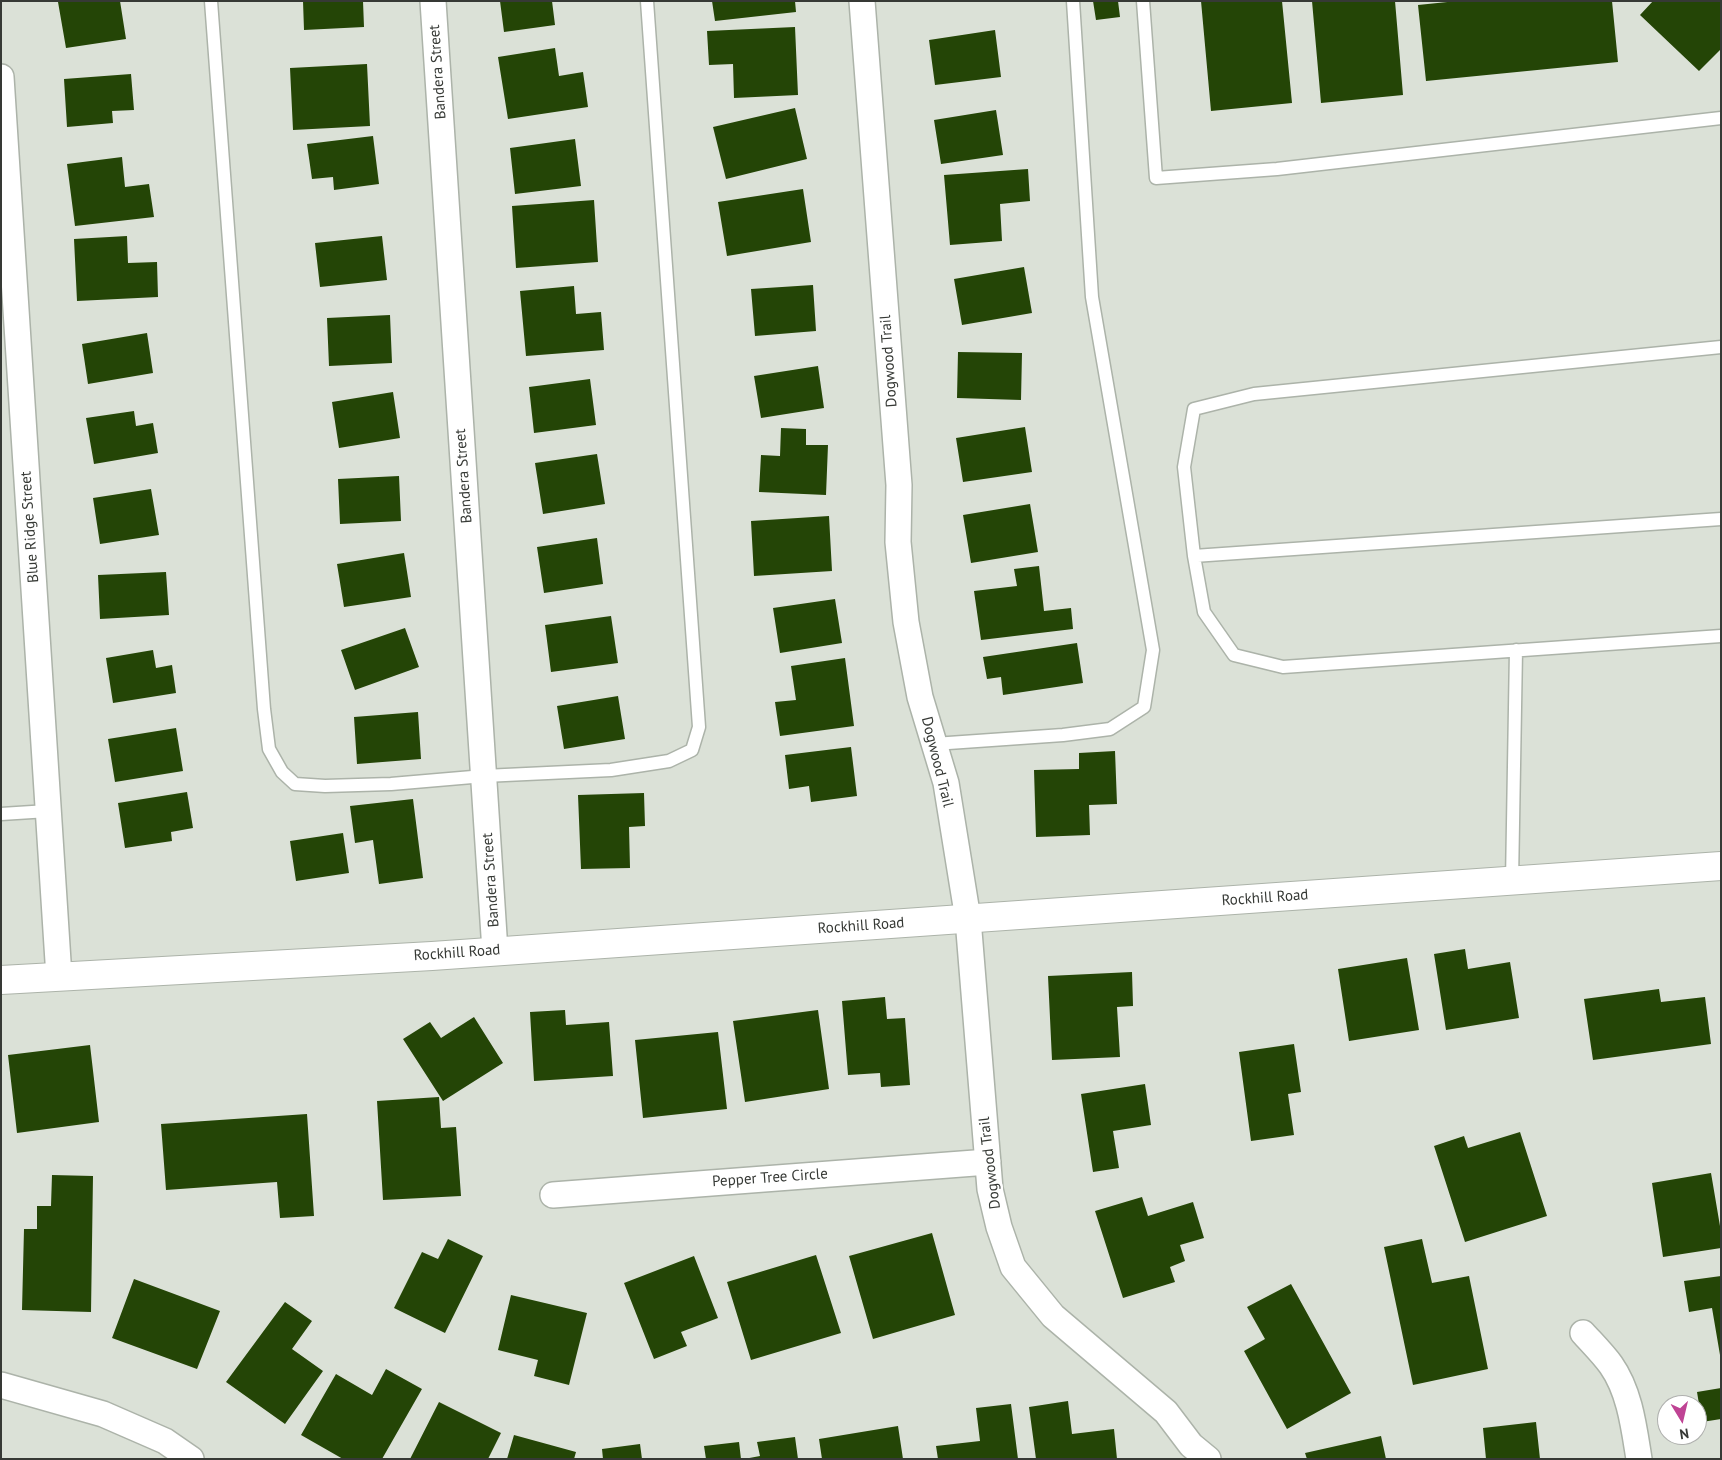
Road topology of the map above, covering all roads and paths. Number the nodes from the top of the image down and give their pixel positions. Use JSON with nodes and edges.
{"nodes":[{"id":1,"x":211,"y":1,"type":"edge"},
{"id":2,"x":433,"y":1,"type":"edge"},
{"id":3,"x":647,"y":1,"type":"edge"},
{"id":4,"x":862,"y":1,"type":"edge"},
{"id":5,"x":1073,"y":1,"type":"edge"},
{"id":6,"x":1142,"y":1,"type":"edge"},
{"id":7,"x":1,"y":77,"type":"edge"},
{"id":8,"x":1721,"y":118,"type":"edge"},
{"id":9,"x":1721,"y":347,"type":"edge"},
{"id":10,"x":1721,"y":519,"type":"edge"},
{"id":11,"x":1194,"y":556,"type":"junction"},
{"id":12,"x":1721,"y":636,"type":"edge"},
{"id":13,"x":1516,"y":650,"type":"junction"},
{"id":14,"x":934,"y":744,"type":"junction"},
{"id":15,"x":484,"y":776,"type":"junction"},
{"id":16,"x":48,"y":810,"type":"junction"},
{"id":17,"x":1,"y":814,"type":"edge"},
{"id":18,"x":1721,"y":866,"type":"edge"},
{"id":19,"x":1512,"y":881,"type":"junction"},
{"id":20,"x":968,"y":919,"type":"junction"},
{"id":21,"x":495,"y":951,"type":"junction"},
{"id":22,"x":59,"y":977,"type":"junction"},
{"id":23,"x":1,"y":980,"type":"edge"},
{"id":24,"x":988,"y":1162,"type":"junction"},
{"id":25,"x":553,"y":1195,"type":"dead end"},
{"id":26,"x":1583,"y":1333,"type":"dead end"},
{"id":27,"x":1,"y":1385,"type":"edge"},
{"id":28,"x":1198,"y":1454,"type":"edge"},
{"id":29,"x":191,"y":1459,"type":"edge"},
{"id":30,"x":1639,"y":1459,"type":"edge"}],
"edges":[{"from":1,"to":15,"type":"lane"},
{"from":2,"to":15,"type":"street","name":"Bandera Street"},
{"from":3,"to":15,"type":"lane"},
{"from":4,"to":14,"type":"street","name":"Dogwood Trail"},
{"from":5,"to":14,"type":"lane"},
{"from":6,"to":8,"type":"lane"},
{"from":7,"to":16,"type":"street","name":"Blue Ridge Street"},
{"from":9,"to":11,"type":"lane"},
{"from":10,"to":11,"type":"lane"},
{"from":11,"to":13,"type":"lane"},
{"from":12,"to":13,"type":"lane"},
{"from":13,"to":19,"type":"lane"},
{"from":14,"to":20,"type":"street","name":"Dogwood Trail"},
{"from":15,"to":21,"type":"street","name":"Bandera Street"},
{"from":16,"to":17,"type":"lane"},
{"from":16,"to":22,"type":"street","name":"Blue Ridge Street"},
{"from":18,"to":19,"type":"street","name":"Rockhill Road"},
{"from":19,"to":20,"type":"street","name":"Rockhill Road"},
{"from":20,"to":21,"type":"street","name":"Rockhill Road"},
{"from":20,"to":24,"type":"street","name":"Dogwood Trail"},
{"from":21,"to":22,"type":"street","name":"Rockhill Road"},
{"from":22,"to":23,"type":"street","name":"Rockhill Road"},
{"from":24,"to":25,"type":"street","name":"Pepper Tree Circle"},
{"from":24,"to":28,"type":"street","name":"Dogwood Trail"},
{"from":26,"to":30,"type":"street"},
{"from":27,"to":29,"type":"street"}]}
